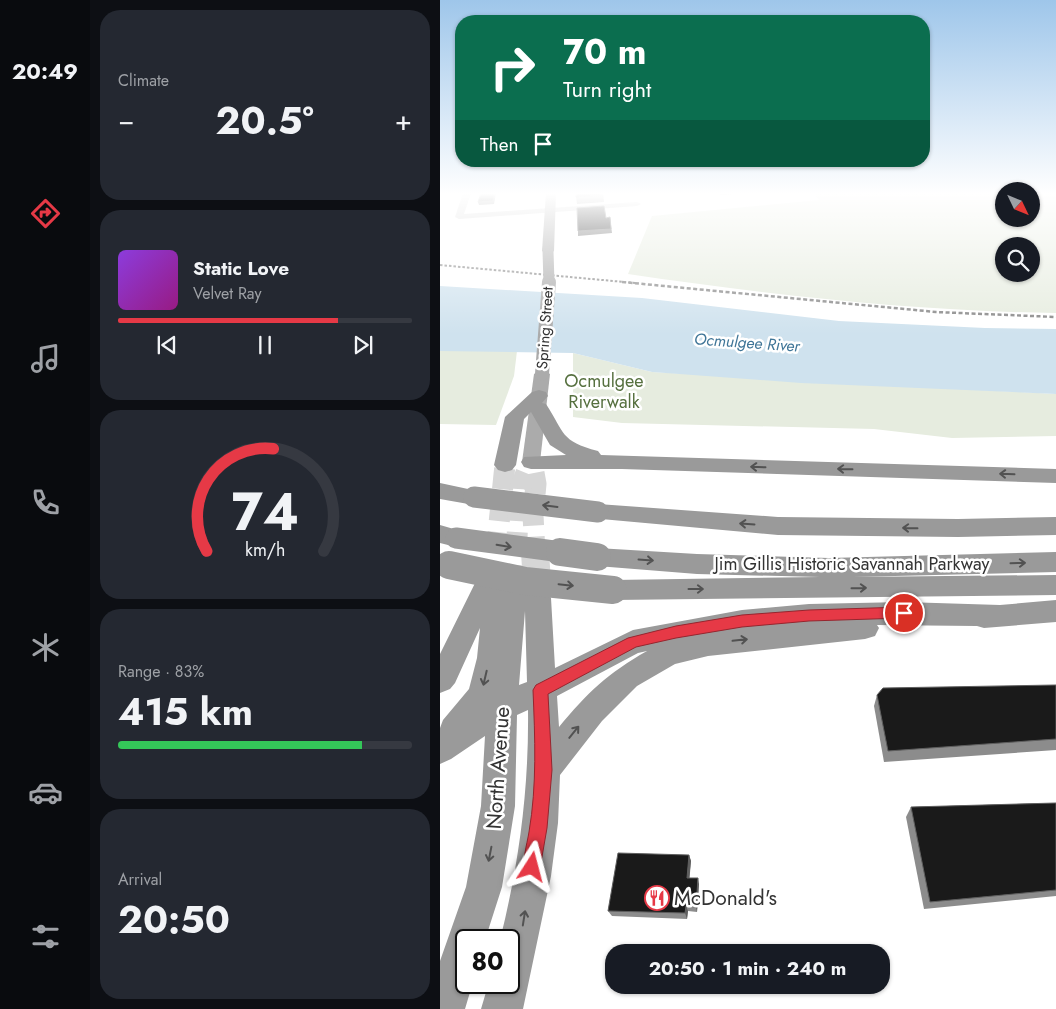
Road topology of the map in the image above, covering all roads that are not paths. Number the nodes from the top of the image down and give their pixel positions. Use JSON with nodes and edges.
{"nodes":[{"id":1,"x":549,"y":240,"type":"edge"},
{"id":2,"x":539,"y":402,"type":"junction"},
{"id":3,"x":622,"y":462,"type":"junction"},
{"id":4,"x":505,"y":465,"type":"tunnel mouth"},
{"id":5,"x":530,"y":469,"type":"joint"},
{"id":6,"x":1056,"y":476,"type":"edge"},
{"id":7,"x":440,"y":491,"type":"edge"},
{"id":8,"x":1056,"y":526,"type":"edge"},
{"id":9,"x":448,"y":536,"type":"edge"},
{"id":10,"x":1056,"y":562,"type":"edge"},
{"id":11,"x":443,"y":564,"type":"edge"},
{"id":12,"x":1056,"y":585,"type":"edge"},
{"id":13,"x":510,"y":589,"type":"junction"},
{"id":14,"x":1056,"y":611,"type":"edge"},
{"id":15,"x":998,"y":615,"type":"junction"},
{"id":16,"x":440,"y":680,"type":"edge"},
{"id":17,"x":541,"y":690,"type":"junction"},
{"id":18,"x":502,"y":707,"type":"junction"},
{"id":19,"x":440,"y":748,"type":"edge"},
{"id":20,"x":544,"y":770,"type":"junction"},
{"id":21,"x":470,"y":929,"type":"edge"},
{"id":22,"x":520,"y":938,"type":"edge"},
{"id":23,"x":455,"y":974,"type":"edge"},
{"id":24,"x":506,"y":994,"type":"edge"},
{"id":25,"x":444,"y":1009,"type":"edge"},
{"id":26,"x":502,"y":1009,"type":"edge"}],
"edges":[{"from":1,"to":2,"type":"main road","name":"Spring Street","bridge":true},
{"from":2,"to":3,"type":"highway"},
{"from":2,"to":4,"type":"highway"},
{"from":2,"to":5,"type":"main road","name":"Spring Street"},
{"from":3,"to":5,"type":"highway"},
{"from":6,"to":3,"type":"highway","one_way":true},
{"from":8,"to":7,"type":"highway","one_way":true,"bridge":true},
{"from":9,"to":10,"type":"highway","name":"Jim Gillis Historic Savannah Parkway","one_way":true,"bridge":true},
{"from":11,"to":12,"type":"highway","one_way":true,"bridge":true},
{"from":13,"to":16,"type":"highway"},
{"from":13,"to":17,"type":"highway"},
{"from":13,"to":18,"type":"highway","name":"North Avenue"},
{"from":13,"to":19,"type":"highway","one_way":true},
{"from":14,"to":15,"type":"highway"},
{"from":15,"to":17,"type":"highway"},
{"from":20,"to":15,"type":"highway","one_way":true},
{"from":17,"to":18,"type":"highway"},
{"from":17,"to":20,"type":"highway"},
{"from":18,"to":19,"type":"highway"},
{"from":18,"to":21,"type":"highway","name":"North Avenue","one_way":true},
{"from":22,"to":20,"type":"highway","one_way":true},
{"from":23,"to":25,"type":"highway","name":"North Avenue"},
{"from":24,"to":26,"type":"highway"}]}
